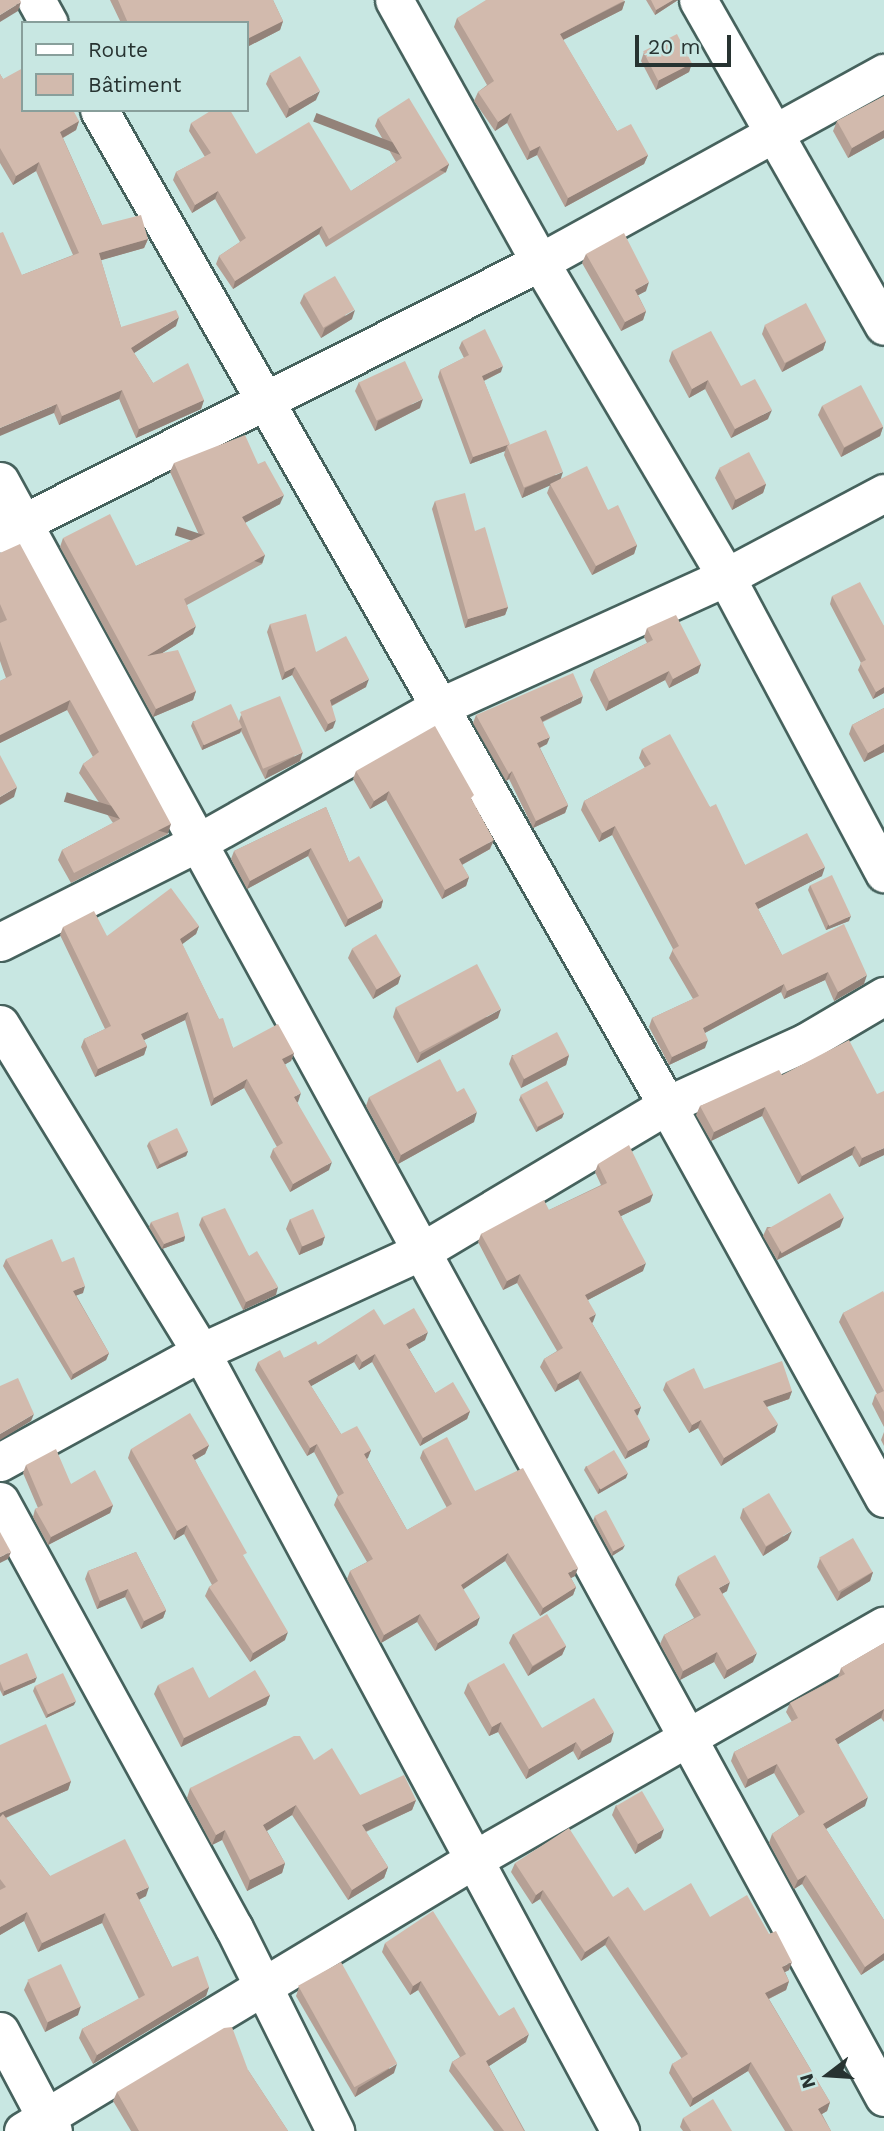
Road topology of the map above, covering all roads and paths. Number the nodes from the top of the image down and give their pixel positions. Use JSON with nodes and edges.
{"nodes":[{"id":1,"x":36,"y":0,"type":"edge"},
{"id":2,"x":394,"y":0,"type":"edge"},
{"id":3,"x":698,"y":0,"type":"edge"},
{"id":4,"x":48,"y":21,"type":"edge"},
{"id":5,"x":884,"y":73,"type":"edge"},
{"id":6,"x":100,"y":112,"type":"edge"},
{"id":7,"x":773,"y":137,"type":"junction"},
{"id":8,"x":540,"y":262,"type":"junction"},
{"id":9,"x":884,"y":326,"type":"edge"},
{"id":10,"x":262,"y":401,"type":"junction"},
{"id":11,"x":0,"y":481,"type":"edge"},
{"id":12,"x":884,"y":493,"type":"edge"},
{"id":13,"x":12,"y":529,"type":"edge"},
{"id":14,"x":726,"y":577,"type":"junction"},
{"id":15,"x":437,"y":708,"type":"junction"},
{"id":16,"x":198,"y":843,"type":"junction"},
{"id":17,"x":884,"y":873,"type":"edge"},
{"id":18,"x":0,"y":942,"type":"edge"},
{"id":19,"x":884,"y":996,"type":"edge"},
{"id":20,"x":0,"y":1024,"type":"edge"},
{"id":21,"x":667,"y":1105,"type":"junction"},
{"id":22,"x":424,"y":1250,"type":"junction"},
{"id":23,"x":201,"y":1352,"type":"junction"},
{"id":24,"x":0,"y":1462,"type":"edge"},
{"id":25,"x":884,"y":1498,"type":"edge"},
{"id":26,"x":0,"y":1501,"type":"edge"},
{"id":27,"x":884,"y":1626,"type":"edge"},
{"id":28,"x":689,"y":1734,"type":"junction"},
{"id":29,"x":473,"y":1860,"type":"junction"},
{"id":30,"x":261,"y":1988,"type":"junction"},
{"id":31,"x":0,"y":2031,"type":"edge"},
{"id":32,"x":884,"y":2097,"type":"edge"},
{"id":33,"x":40,"y":2126,"type":"edge"},
{"id":34,"x":335,"y":2131,"type":"edge"},
{"id":35,"x":620,"y":2131,"type":"edge"}],
"edges":[{"from":1,"to":4,"type":"street"},
{"from":2,"to":8,"type":"street"},
{"from":3,"to":7,"type":"street"},
{"from":5,"to":7,"type":"street"},
{"from":6,"to":10,"type":"street"},
{"from":7,"to":8,"type":"street"},
{"from":7,"to":9,"type":"street"},
{"from":8,"to":10,"type":"street"},
{"from":8,"to":14,"type":"street"},
{"from":10,"to":13,"type":"street"},
{"from":10,"to":15,"type":"street"},
{"from":11,"to":13,"type":"street"},
{"from":12,"to":14,"type":"street"},
{"from":13,"to":16,"type":"street"},
{"from":14,"to":15,"type":"street"},
{"from":14,"to":17,"type":"street"},
{"from":15,"to":16,"type":"street"},
{"from":15,"to":21,"type":"street"},
{"from":16,"to":18,"type":"street"},
{"from":16,"to":22,"type":"street"},
{"from":19,"to":21,"type":"street"},
{"from":20,"to":23,"type":"street"},
{"from":21,"to":22,"type":"street"},
{"from":21,"to":25,"type":"street"},
{"from":22,"to":23,"type":"street"},
{"from":22,"to":28,"type":"street"},
{"from":23,"to":24,"type":"street"},
{"from":23,"to":29,"type":"street"},
{"from":26,"to":30,"type":"street"},
{"from":27,"to":28,"type":"street"},
{"from":28,"to":29,"type":"street"},
{"from":28,"to":32,"type":"street"},
{"from":29,"to":30,"type":"street"},
{"from":29,"to":35,"type":"street"},
{"from":30,"to":33,"type":"street"},
{"from":30,"to":34,"type":"street"},
{"from":31,"to":33,"type":"street"}]}
